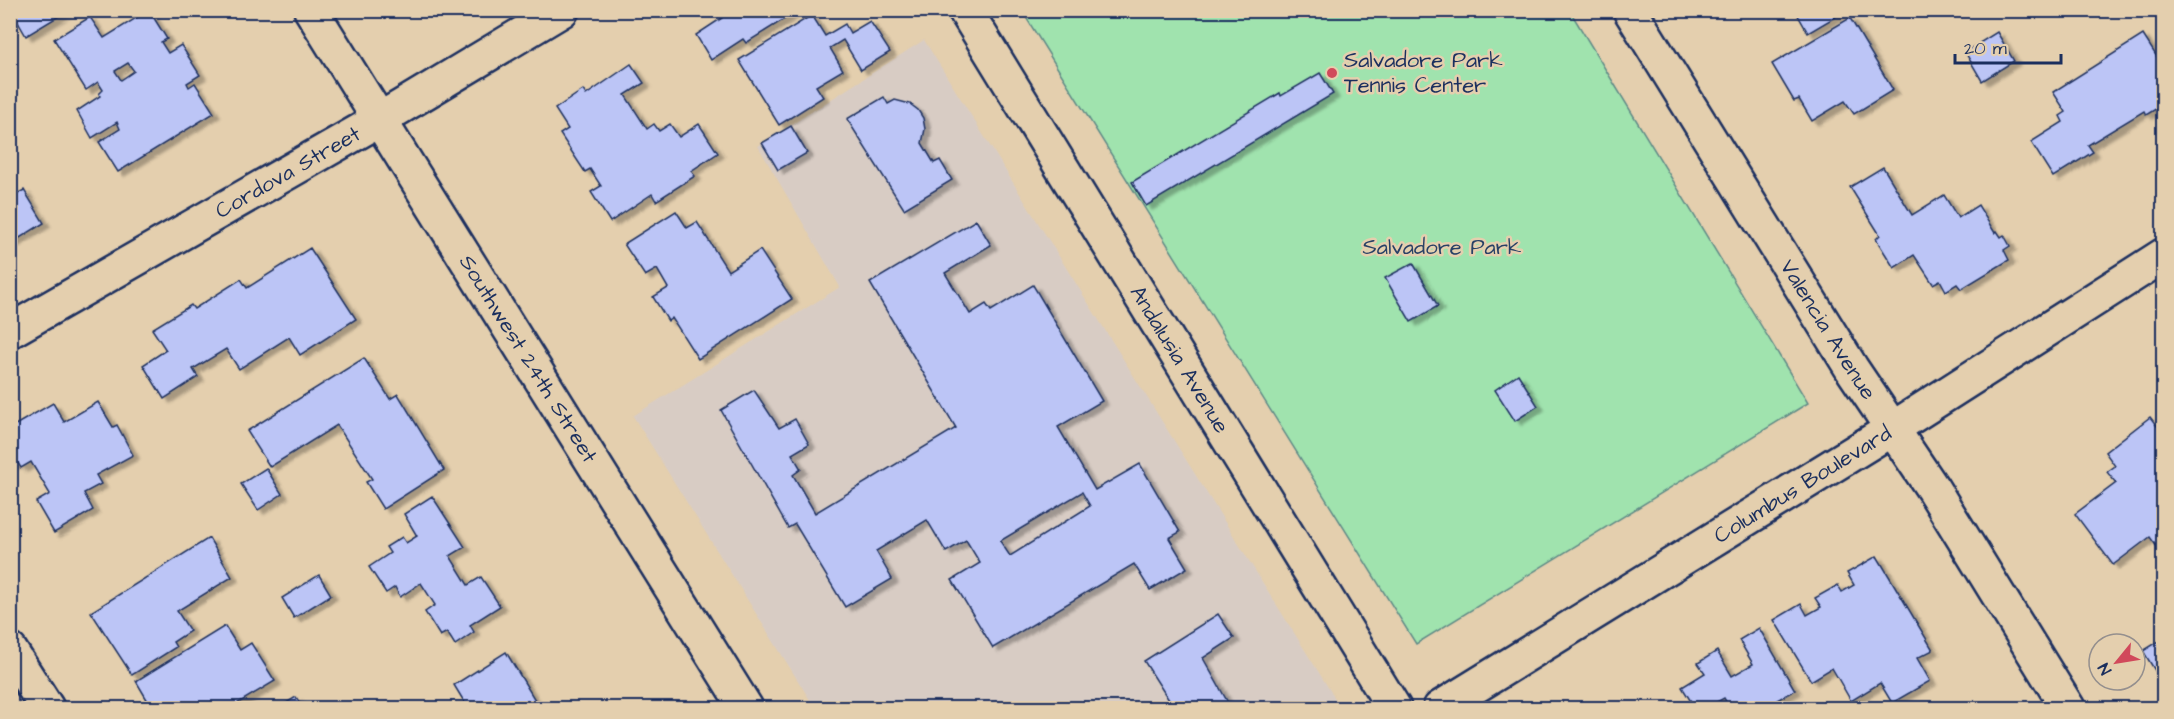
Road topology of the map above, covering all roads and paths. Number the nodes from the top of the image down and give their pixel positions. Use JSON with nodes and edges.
{"nodes":[{"id":1,"x":311,"y":10,"type":"edge"},
{"id":2,"x":562,"y":10,"type":"edge"},
{"id":3,"x":965,"y":10,"type":"edge"},
{"id":4,"x":1630,"y":10,"type":"edge"},
{"id":5,"x":379,"y":120,"type":"junction"},
{"id":6,"x":2163,"y":255,"type":"edge"},
{"id":7,"x":10,"y":332,"type":"edge"},
{"id":8,"x":1892,"y":429,"type":"junction"},
{"id":9,"x":10,"y":650,"type":"edge"},
{"id":10,"x":47,"y":708,"type":"edge"},
{"id":11,"x":746,"y":708,"type":"edge"},
{"id":12,"x":1394,"y":708,"type":"edge"},
{"id":13,"x":1440,"y":708,"type":"edge"},
{"id":14,"x":2068,"y":708,"type":"edge"}],
"edges":[{"from":1,"to":5,"type":"street","name":"Southwest 24th Street"},
{"from":2,"to":5,"type":"street","name":"Cordova Street"},
{"from":3,"to":12,"type":"street","name":"Andalusia Avenue"},
{"from":4,"to":8,"type":"street","name":"Valencia Avenue"},
{"from":5,"to":7,"type":"street","name":"Cordova Street"},
{"from":5,"to":11,"type":"street","name":"Southwest 24th Street"},
{"from":6,"to":8,"type":"street","name":"Columbus Boulevard"},
{"from":8,"to":13,"type":"street","name":"Columbus Boulevard"},
{"from":8,"to":14,"type":"street","name":"Valencia Avenue"},
{"from":9,"to":10,"type":"street"}]}
